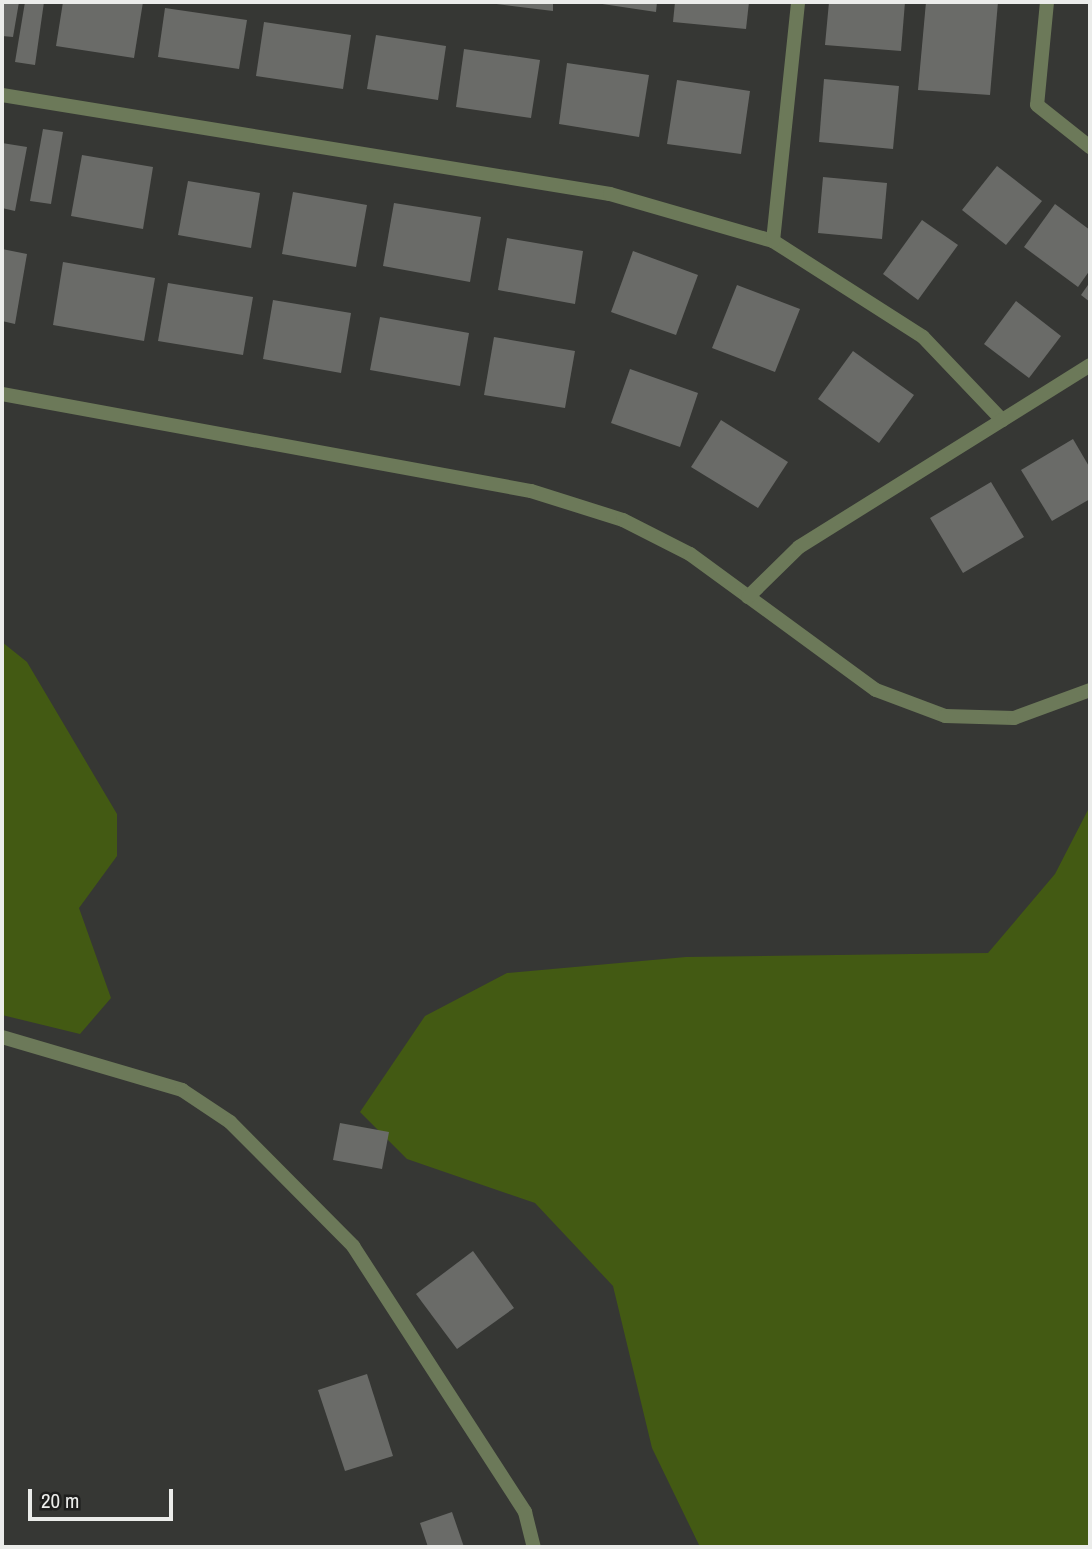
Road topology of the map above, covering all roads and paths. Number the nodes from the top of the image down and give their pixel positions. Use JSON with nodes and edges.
{"nodes":[{"id":1,"x":798,"y":2,"type":"edge"},
{"id":2,"x":1047,"y":2,"type":"edge"},
{"id":3,"x":2,"y":94,"type":"edge"},
{"id":4,"x":1090,"y":147,"type":"edge"},
{"id":5,"x":773,"y":242,"type":"junction"},
{"id":6,"x":1090,"y":365,"type":"edge"},
{"id":7,"x":2,"y":394,"type":"edge"},
{"id":8,"x":1002,"y":421,"type":"junction"},
{"id":9,"x":748,"y":597,"type":"junction"},
{"id":10,"x":1090,"y":690,"type":"edge"},
{"id":11,"x":2,"y":1037,"type":"edge"},
{"id":12,"x":534,"y":1547,"type":"edge"}],
"edges":[{"from":1,"to":5,"type":"street"},
{"from":2,"to":4,"type":"street"},
{"from":3,"to":5,"type":"street"},
{"from":5,"to":8,"type":"street"},
{"from":6,"to":8,"type":"street"},
{"from":7,"to":9,"type":"street"},
{"from":8,"to":9,"type":"street"},
{"from":9,"to":10,"type":"street"},
{"from":11,"to":12,"type":"street"}]}
